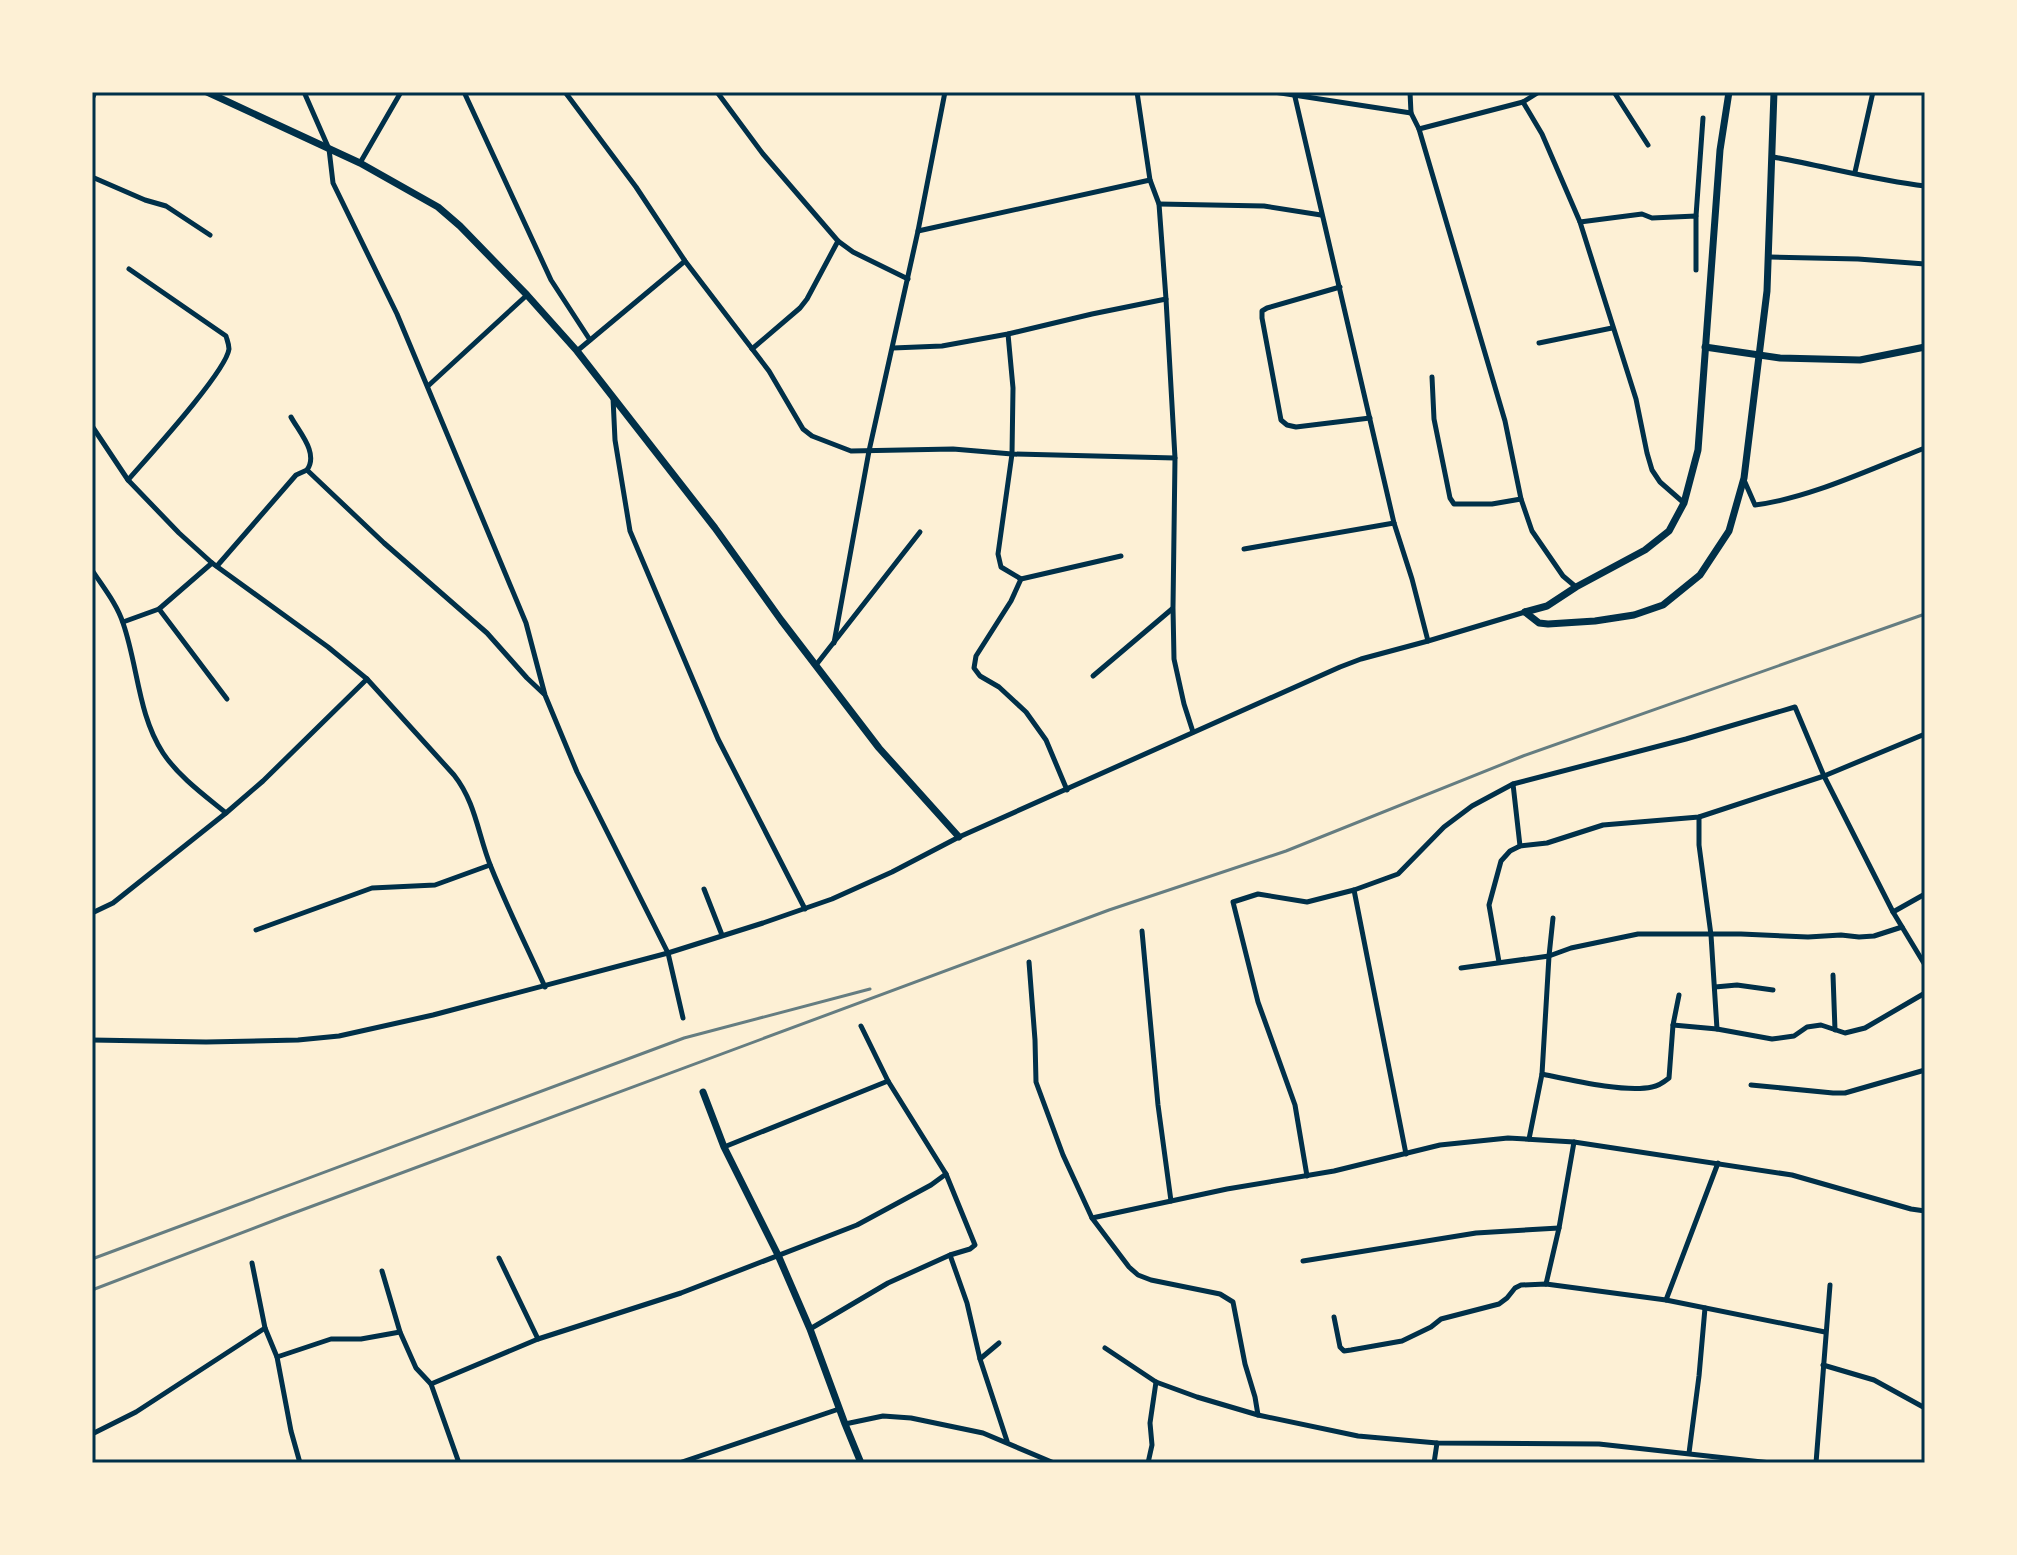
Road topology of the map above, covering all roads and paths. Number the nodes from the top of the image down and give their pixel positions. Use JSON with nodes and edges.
{"nodes":[{"id":1,"x":95,"y":92,"type":"edge"},
{"id":2,"x":207,"y":92,"type":"edge"},
{"id":3,"x":304,"y":92,"type":"edge"},
{"id":4,"x":401,"y":92,"type":"edge"},
{"id":5,"x":464,"y":92,"type":"edge"},
{"id":6,"x":565,"y":92,"type":"edge"},
{"id":7,"x":717,"y":92,"type":"edge"},
{"id":8,"x":945,"y":92,"type":"edge"},
{"id":9,"x":1137,"y":92,"type":"edge"},
{"id":10,"x":1274,"y":92,"type":"edge"},
{"id":11,"x":1410,"y":92,"type":"edge"},
{"id":12,"x":1539,"y":92,"type":"edge"},
{"id":13,"x":1614,"y":92,"type":"edge"},
{"id":14,"x":1729,"y":92,"type":"edge"},
{"id":15,"x":1774,"y":92,"type":"edge"},
{"id":16,"x":1873,"y":92,"type":"edge"},
{"id":17,"x":1295,"y":97,"type":"junction"},
{"id":18,"x":92,"y":99,"type":"edge"},
{"id":19,"x":1523,"y":102,"type":"junction"},
{"id":20,"x":1411,"y":113,"type":"junction"},
{"id":21,"x":1703,"y":118,"type":"dead end"},
{"id":22,"x":1419,"y":129,"type":"junction"},
{"id":23,"x":1648,"y":145,"type":"dead end"},
{"id":24,"x":329,"y":149,"type":"junction"},
{"id":25,"x":1773,"y":157,"type":"junction"},
{"id":26,"x":360,"y":163,"type":"junction"},
{"id":27,"x":1855,"y":172,"type":"junction"},
{"id":28,"x":92,"y":177,"type":"edge"},
{"id":29,"x":1150,"y":180,"type":"junction"},
{"id":30,"x":1925,"y":186,"type":"edge"},
{"id":31,"x":1159,"y":204,"type":"junction"},
{"id":32,"x":1321,"y":215,"type":"junction"},
{"id":33,"x":1696,"y":216,"type":"junction"},
{"id":34,"x":1580,"y":222,"type":"junction"},
{"id":35,"x":918,"y":231,"type":"junction"},
{"id":36,"x":210,"y":235,"type":"dead end"},
{"id":37,"x":838,"y":241,"type":"junction"},
{"id":38,"x":1770,"y":257,"type":"junction"},
{"id":39,"x":685,"y":261,"type":"junction"},
{"id":40,"x":1925,"y":264,"type":"edge"},
{"id":41,"x":129,"y":269,"type":"dead end"},
{"id":42,"x":1696,"y":270,"type":"dead end"},
{"id":43,"x":908,"y":279,"type":"junction"},
{"id":44,"x":1340,"y":287,"type":"junction"},
{"id":45,"x":527,"y":295,"type":"junction"},
{"id":46,"x":1166,"y":299,"type":"junction"},
{"id":47,"x":1612,"y":328,"type":"junction"},
{"id":48,"x":1008,"y":334,"type":"junction"},
{"id":49,"x":590,"y":340,"type":"junction"},
{"id":50,"x":1539,"y":343,"type":"dead end"},
{"id":51,"x":1705,"y":347,"type":"junction"},
{"id":52,"x":1925,"y":347,"type":"edge"},
{"id":53,"x":893,"y":348,"type":"junction"},
{"id":54,"x":752,"y":349,"type":"junction"},
{"id":55,"x":577,"y":351,"type":"junction"},
{"id":56,"x":1760,"y":355,"type":"junction"},
{"id":57,"x":1432,"y":377,"type":"dead end"},
{"id":58,"x":428,"y":386,"type":"junction"},
{"id":59,"x":613,"y":396,"type":"junction"},
{"id":60,"x":291,"y":417,"type":"dead end"},
{"id":61,"x":1370,"y":418,"type":"junction"},
{"id":62,"x":92,"y":426,"type":"edge"},
{"id":63,"x":1925,"y":448,"type":"edge"},
{"id":64,"x":869,"y":451,"type":"junction"},
{"id":65,"x":1012,"y":454,"type":"junction"},
{"id":66,"x":1175,"y":458,"type":"junction"},
{"id":67,"x":307,"y":470,"type":"junction"},
{"id":68,"x":1744,"y":478,"type":"junction"},
{"id":69,"x":128,"y":480,"type":"junction"},
{"id":70,"x":1521,"y":499,"type":"junction"},
{"id":71,"x":1684,"y":503,"type":"junction"},
{"id":72,"x":1394,"y":523,"type":"junction"},
{"id":73,"x":920,"y":532,"type":"dead end"},
{"id":74,"x":1244,"y":549,"type":"dead end"},
{"id":75,"x":1121,"y":556,"type":"dead end"},
{"id":76,"x":214,"y":565,"type":"junction"},
{"id":77,"x":92,"y":570,"type":"edge"},
{"id":78,"x":1021,"y":579,"type":"junction"},
{"id":79,"x":1576,"y":587,"type":"junction"},
{"id":80,"x":1173,"y":608,"type":"junction"},
{"id":81,"x":159,"y":609,"type":"junction"},
{"id":82,"x":1525,"y":612,"type":"junction"},
{"id":83,"x":123,"y":622,"type":"junction"},
{"id":84,"x":1428,"y":641,"type":"junction"},
{"id":85,"x":834,"y":643,"type":"junction"},
{"id":86,"x":815,"y":666,"type":"junction"},
{"id":87,"x":1093,"y":676,"type":"dead end"},
{"id":88,"x":367,"y":679,"type":"junction"},
{"id":89,"x":545,"y":695,"type":"junction"},
{"id":90,"x":227,"y":699,"type":"dead end"},
{"id":91,"x":1193,"y":732,"type":"junction"},
{"id":92,"x":1925,"y":734,"type":"edge"},
{"id":93,"x":1824,"y":776,"type":"junction"},
{"id":94,"x":1513,"y":784,"type":"junction"},
{"id":95,"x":1067,"y":790,"type":"junction"},
{"id":96,"x":226,"y":813,"type":"junction"},
{"id":97,"x":1699,"y":817,"type":"junction"},
{"id":98,"x":959,"y":837,"type":"junction"},
{"id":99,"x":1520,"y":846,"type":"junction"},
{"id":100,"x":490,"y":865,"type":"junction"},
{"id":101,"x":704,"y":889,"type":"dead end"},
{"id":102,"x":1354,"y":890,"type":"junction"},
{"id":103,"x":1925,"y":894,"type":"edge"},
{"id":104,"x":805,"y":909,"type":"junction"},
{"id":105,"x":1893,"y":912,"type":"junction"},
{"id":106,"x":92,"y":913,"type":"edge"},
{"id":107,"x":1553,"y":918,"type":"dead end"},
{"id":108,"x":1902,"y":927,"type":"junction"},
{"id":109,"x":256,"y":930,"type":"dead end"},
{"id":110,"x":1142,"y":931,"type":"dead end"},
{"id":111,"x":722,"y":935,"type":"junction"},
{"id":112,"x":1711,"y":935,"type":"junction"},
{"id":113,"x":668,"y":953,"type":"junction"},
{"id":114,"x":1549,"y":956,"type":"junction"},
{"id":115,"x":1029,"y":962,"type":"dead end"},
{"id":116,"x":1499,"y":962,"type":"junction"},
{"id":117,"x":1925,"y":965,"type":"edge"},
{"id":118,"x":1461,"y":968,"type":"dead end"},
{"id":119,"x":1833,"y":975,"type":"dead end"},
{"id":120,"x":545,"y":987,"type":"junction"},
{"id":121,"x":1715,"y":987,"type":"junction"},
{"id":122,"x":1773,"y":990,"type":"dead end"},
{"id":123,"x":1925,"y":993,"type":"edge"},
{"id":124,"x":1679,"y":995,"type":"dead end"},
{"id":125,"x":683,"y":1018,"type":"dead end"},
{"id":126,"x":1673,"y":1025,"type":"junction"},
{"id":127,"x":861,"y":1026,"type":"dead end"},
{"id":128,"x":1717,"y":1029,"type":"junction"},
{"id":129,"x":1835,"y":1030,"type":"junction"},
{"id":130,"x":92,"y":1040,"type":"edge"},
{"id":131,"x":1925,"y":1070,"type":"edge"},
{"id":132,"x":1542,"y":1074,"type":"junction"},
{"id":133,"x":888,"y":1081,"type":"junction"},
{"id":134,"x":1751,"y":1085,"type":"dead end"},
{"id":135,"x":703,"y":1092,"type":"dead end"},
{"id":136,"x":1529,"y":1139,"type":"junction"},
{"id":137,"x":1574,"y":1142,"type":"junction"},
{"id":138,"x":724,"y":1147,"type":"junction"},
{"id":139,"x":1406,"y":1154,"type":"junction"},
{"id":140,"x":1718,"y":1163,"type":"junction"},
{"id":141,"x":946,"y":1174,"type":"junction"},
{"id":142,"x":1307,"y":1176,"type":"junction"},
{"id":143,"x":1171,"y":1201,"type":"junction"},
{"id":144,"x":1925,"y":1211,"type":"edge"},
{"id":145,"x":1092,"y":1218,"type":"junction"},
{"id":146,"x":1559,"y":1228,"type":"junction"},
{"id":147,"x":778,"y":1255,"type":"junction"},
{"id":148,"x":950,"y":1255,"type":"junction"},
{"id":149,"x":499,"y":1258,"type":"dead end"},
{"id":150,"x":1303,"y":1261,"type":"dead end"},
{"id":151,"x":252,"y":1263,"type":"dead end"},
{"id":152,"x":382,"y":1271,"type":"dead end"},
{"id":153,"x":1546,"y":1284,"type":"junction"},
{"id":154,"x":1830,"y":1285,"type":"dead end"},
{"id":155,"x":1666,"y":1300,"type":"junction"},
{"id":156,"x":1705,"y":1308,"type":"junction"},
{"id":157,"x":1334,"y":1317,"type":"dead end"},
{"id":158,"x":265,"y":1328,"type":"junction"},
{"id":159,"x":810,"y":1329,"type":"junction"},
{"id":160,"x":400,"y":1332,"type":"junction"},
{"id":161,"x":1825,"y":1332,"type":"junction"},
{"id":162,"x":538,"y":1339,"type":"junction"},
{"id":163,"x":999,"y":1343,"type":"dead end"},
{"id":164,"x":1105,"y":1348,"type":"dead end"},
{"id":165,"x":277,"y":1357,"type":"junction"},
{"id":166,"x":980,"y":1359,"type":"junction"},
{"id":167,"x":1823,"y":1365,"type":"junction"},
{"id":168,"x":1156,"y":1382,"type":"junction"},
{"id":169,"x":431,"y":1384,"type":"junction"},
{"id":170,"x":1925,"y":1407,"type":"edge"},
{"id":171,"x":839,"y":1409,"type":"junction"},
{"id":172,"x":1258,"y":1415,"type":"junction"},
{"id":173,"x":845,"y":1424,"type":"junction"},
{"id":174,"x":92,"y":1434,"type":"edge"},
{"id":175,"x":1007,"y":1442,"type":"junction"},
{"id":176,"x":1437,"y":1443,"type":"junction"},
{"id":177,"x":1689,"y":1453,"type":"junction"},
{"id":178,"x":1703,"y":1455,"type":"junction"},
{"id":179,"x":698,"y":1460,"type":"edge"},
{"id":180,"x":300,"y":1463,"type":"edge"},
{"id":181,"x":459,"y":1463,"type":"edge"},
{"id":182,"x":679,"y":1463,"type":"edge"},
{"id":183,"x":861,"y":1463,"type":"edge"},
{"id":184,"x":1054,"y":1463,"type":"edge"},
{"id":185,"x":1148,"y":1463,"type":"edge"},
{"id":186,"x":1434,"y":1463,"type":"edge"},
{"id":187,"x":1703,"y":1463,"type":"edge"},
{"id":188,"x":1771,"y":1463,"type":"edge"},
{"id":189,"x":1816,"y":1463,"type":"edge"}],
"edges":[{"from":1,"to":18,"type":"street"},
{"from":2,"to":24,"type":"main road"},
{"from":3,"to":24,"type":"street"},
{"from":4,"to":26,"type":"street"},
{"from":5,"to":49,"type":"street"},
{"from":6,"to":39,"type":"street"},
{"from":7,"to":37,"type":"street"},
{"from":8,"to":35,"type":"street"},
{"from":9,"to":29,"type":"street"},
{"from":10,"to":17,"type":"street"},
{"from":11,"to":20,"type":"street"},
{"from":12,"to":19,"type":"street"},
{"from":13,"to":23,"type":"street"},
{"from":14,"to":51,"type":"main road"},
{"from":15,"to":25,"type":"main road"},
{"from":16,"to":27,"type":"street"},
{"from":17,"to":20,"type":"street"},
{"from":17,"to":32,"type":"street"},
{"from":19,"to":22,"type":"street"},
{"from":19,"to":34,"type":"street"},
{"from":20,"to":22,"type":"street"},
{"from":21,"to":33,"type":"street"},
{"from":22,"to":70,"type":"street"},
{"from":24,"to":26,"type":"main road"},
{"from":24,"to":58,"type":"street"},
{"from":25,"to":27,"type":"street"},
{"from":25,"to":38,"type":"main road"},
{"from":26,"to":45,"type":"main road"},
{"from":27,"to":30,"type":"street"},
{"from":28,"to":36,"type":"street"},
{"from":29,"to":31,"type":"street"},
{"from":29,"to":35,"type":"street"},
{"from":31,"to":32,"type":"street"},
{"from":31,"to":46,"type":"street"},
{"from":32,"to":44,"type":"street"},
{"from":33,"to":34,"type":"street"},
{"from":33,"to":42,"type":"street"},
{"from":34,"to":47,"type":"street"},
{"from":35,"to":43,"type":"street"},
{"from":37,"to":43,"type":"street"},
{"from":37,"to":54,"type":"street"},
{"from":38,"to":40,"type":"street"},
{"from":38,"to":56,"type":"main road"},
{"from":39,"to":49,"type":"street"},
{"from":39,"to":54,"type":"street"},
{"from":41,"to":69,"type":"street"},
{"from":43,"to":53,"type":"street"},
{"from":44,"to":61,"type":"street"},
{"from":44,"to":61,"type":"street"},
{"from":45,"to":55,"type":"main road"},
{"from":45,"to":58,"type":"street"},
{"from":46,"to":48,"type":"street"},
{"from":46,"to":66,"type":"street"},
{"from":47,"to":50,"type":"street"},
{"from":47,"to":71,"type":"street"},
{"from":48,"to":53,"type":"street"},
{"from":48,"to":65,"type":"street"},
{"from":49,"to":55,"type":"street"},
{"from":51,"to":56,"type":"main road"},
{"from":51,"to":71,"type":"main road"},
{"from":52,"to":56,"type":"main road"},
{"from":53,"to":64,"type":"street"},
{"from":54,"to":64,"type":"street"},
{"from":55,"to":59,"type":"main road"},
{"from":56,"to":68,"type":"main road"},
{"from":57,"to":70,"type":"street"},
{"from":58,"to":89,"type":"street"},
{"from":59,"to":86,"type":"main road"},
{"from":59,"to":104,"type":"street"},
{"from":60,"to":67,"type":"street"},
{"from":61,"to":72,"type":"street"},
{"from":62,"to":69,"type":"street"},
{"from":63,"to":68,"type":"street"},
{"from":64,"to":65,"type":"street"},
{"from":64,"to":85,"type":"street"},
{"from":65,"to":66,"type":"street"},
{"from":65,"to":78,"type":"street"},
{"from":66,"to":80,"type":"street"},
{"from":67,"to":76,"type":"street"},
{"from":67,"to":89,"type":"street"},
{"from":68,"to":82,"type":"main road"},
{"from":69,"to":76,"type":"street"},
{"from":70,"to":79,"type":"street"},
{"from":71,"to":79,"type":"main road"},
{"from":72,"to":74,"type":"street"},
{"from":72,"to":84,"type":"street"},
{"from":73,"to":85,"type":"street"},
{"from":75,"to":78,"type":"street"},
{"from":76,"to":81,"type":"street"},
{"from":76,"to":88,"type":"street"},
{"from":77,"to":83,"type":"street"},
{"from":78,"to":95,"type":"street"},
{"from":79,"to":82,"type":"main road"},
{"from":80,"to":87,"type":"street"},
{"from":80,"to":91,"type":"street"},
{"from":81,"to":83,"type":"street"},
{"from":81,"to":90,"type":"street"},
{"from":82,"to":84,"type":"street"},
{"from":83,"to":96,"type":"street"},
{"from":84,"to":91,"type":"street"},
{"from":85,"to":86,"type":"street"},
{"from":86,"to":98,"type":"main road"},
{"from":88,"to":96,"type":"street"},
{"from":88,"to":100,"type":"street"},
{"from":89,"to":113,"type":"street"},
{"from":91,"to":95,"type":"street"},
{"from":92,"to":93,"type":"street"},
{"from":93,"to":94,"type":"street"},
{"from":93,"to":97,"type":"street"},
{"from":93,"to":105,"type":"street"},
{"from":94,"to":99,"type":"street"},
{"from":94,"to":102,"type":"street"},
{"from":95,"to":98,"type":"street"},
{"from":96,"to":106,"type":"street"},
{"from":97,"to":99,"type":"street"},
{"from":97,"to":112,"type":"street"},
{"from":98,"to":104,"type":"street"},
{"from":99,"to":116,"type":"street"},
{"from":100,"to":109,"type":"street"},
{"from":100,"to":120,"type":"street"},
{"from":101,"to":111,"type":"street"},
{"from":102,"to":139,"type":"street"},
{"from":102,"to":142,"type":"street"},
{"from":103,"to":105,"type":"street"},
{"from":104,"to":111,"type":"street"},
{"from":105,"to":108,"type":"street"},
{"from":107,"to":114,"type":"street"},
{"from":108,"to":112,"type":"street"},
{"from":108,"to":117,"type":"street"},
{"from":110,"to":143,"type":"street"},
{"from":111,"to":113,"type":"street"},
{"from":112,"to":114,"type":"street"},
{"from":112,"to":121,"type":"street"},
{"from":113,"to":120,"type":"street"},
{"from":113,"to":125,"type":"street"},
{"from":114,"to":116,"type":"street"},
{"from":114,"to":132,"type":"street"},
{"from":115,"to":145,"type":"street"},
{"from":116,"to":118,"type":"street"},
{"from":119,"to":129,"type":"street"},
{"from":120,"to":130,"type":"street"},
{"from":121,"to":122,"type":"street"},
{"from":121,"to":128,"type":"street"},
{"from":123,"to":129,"type":"street"},
{"from":124,"to":126,"type":"street"},
{"from":126,"to":128,"type":"street"},
{"from":126,"to":132,"type":"street"},
{"from":127,"to":133,"type":"street"},
{"from":128,"to":129,"type":"street"},
{"from":131,"to":134,"type":"street"},
{"from":132,"to":136,"type":"street"},
{"from":133,"to":138,"type":"street"},
{"from":133,"to":141,"type":"street"},
{"from":135,"to":138,"type":"main road"},
{"from":136,"to":137,"type":"street"},
{"from":136,"to":139,"type":"street"},
{"from":137,"to":140,"type":"street"},
{"from":137,"to":146,"type":"street"},
{"from":138,"to":147,"type":"main road"},
{"from":139,"to":142,"type":"street"},
{"from":140,"to":144,"type":"street"},
{"from":140,"to":155,"type":"street"},
{"from":141,"to":147,"type":"street"},
{"from":141,"to":148,"type":"street"},
{"from":142,"to":143,"type":"street"},
{"from":143,"to":145,"type":"street"},
{"from":145,"to":172,"type":"street"},
{"from":146,"to":150,"type":"street"},
{"from":146,"to":153,"type":"street"},
{"from":147,"to":159,"type":"main road"},
{"from":147,"to":162,"type":"street"},
{"from":148,"to":159,"type":"street"},
{"from":148,"to":166,"type":"street"},
{"from":149,"to":162,"type":"street"},
{"from":151,"to":158,"type":"street"},
{"from":152,"to":160,"type":"street"},
{"from":153,"to":155,"type":"street"},
{"from":153,"to":157,"type":"street"},
{"from":154,"to":161,"type":"street"},
{"from":155,"to":156,"type":"street"},
{"from":156,"to":161,"type":"street"},
{"from":156,"to":177,"type":"street"},
{"from":158,"to":165,"type":"street"},
{"from":158,"to":174,"type":"street"},
{"from":159,"to":171,"type":"main road"},
{"from":160,"to":165,"type":"street"},
{"from":160,"to":169,"type":"street"},
{"from":161,"to":167,"type":"street"},
{"from":162,"to":169,"type":"street"},
{"from":163,"to":166,"type":"street"},
{"from":164,"to":168,"type":"street"},
{"from":165,"to":180,"type":"street"},
{"from":166,"to":175,"type":"street"},
{"from":167,"to":170,"type":"street"},
{"from":167,"to":189,"type":"street"},
{"from":168,"to":172,"type":"street"},
{"from":168,"to":185,"type":"street"},
{"from":169,"to":181,"type":"street"},
{"from":171,"to":173,"type":"main road"},
{"from":171,"to":179,"type":"street"},
{"from":172,"to":176,"type":"street"},
{"from":173,"to":175,"type":"street"},
{"from":173,"to":183,"type":"main road"},
{"from":175,"to":184,"type":"street"},
{"from":176,"to":177,"type":"street"},
{"from":176,"to":186,"type":"street"},
{"from":177,"to":178,"type":"street"},
{"from":178,"to":187,"type":"street"},
{"from":178,"to":188,"type":"street"},
{"from":179,"to":182,"type":"street"}]}
